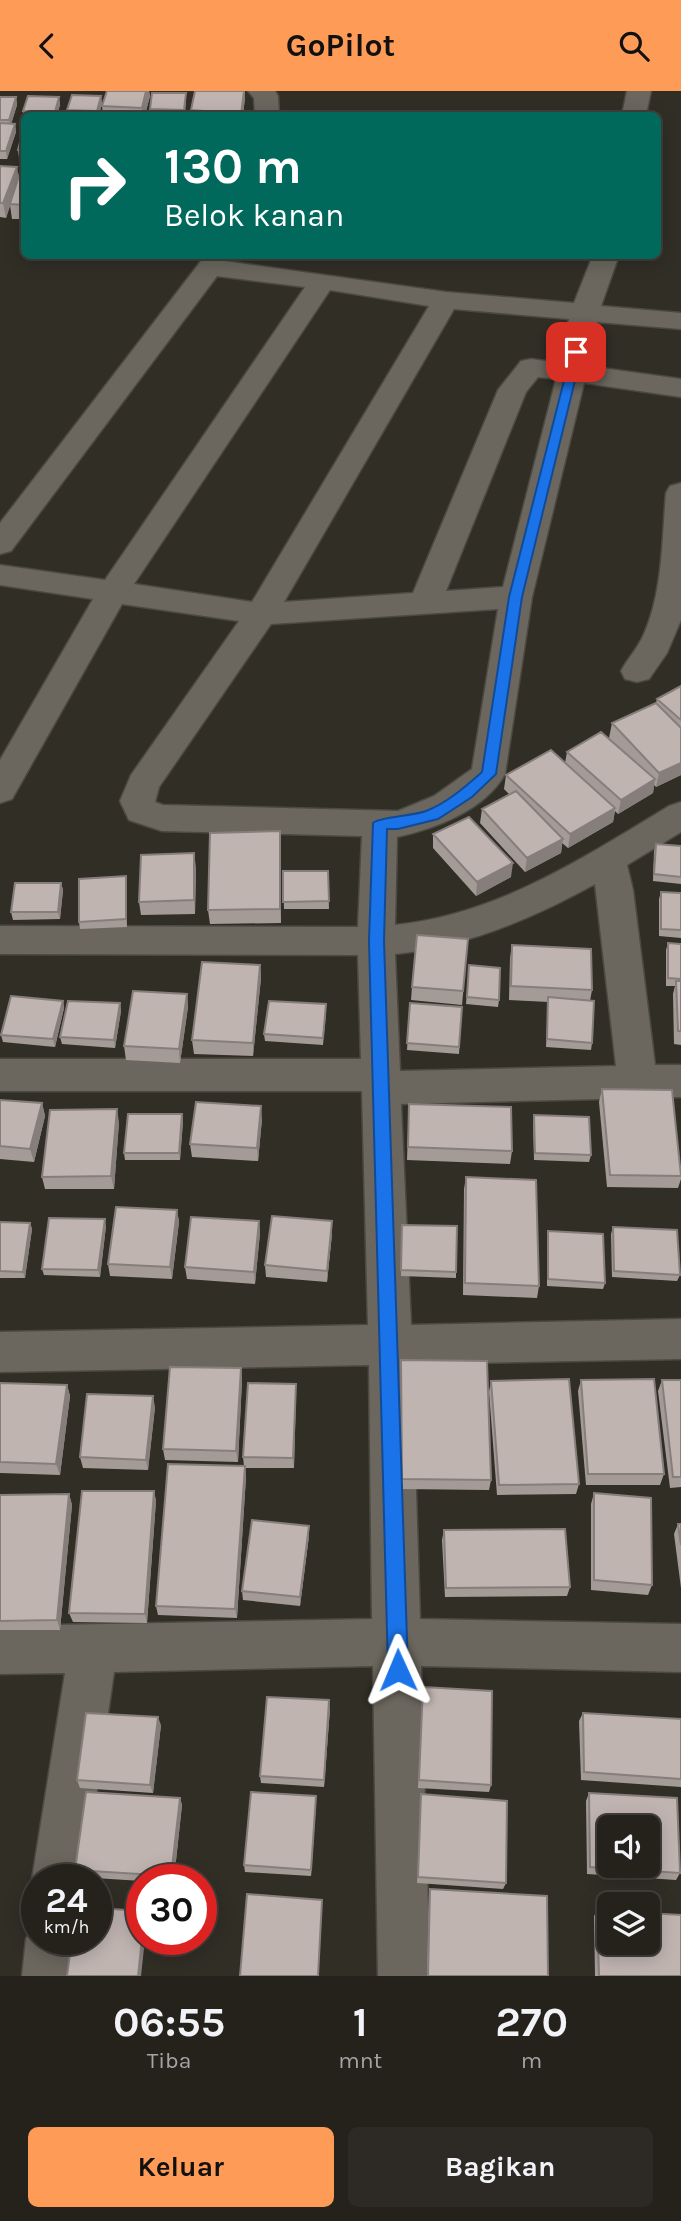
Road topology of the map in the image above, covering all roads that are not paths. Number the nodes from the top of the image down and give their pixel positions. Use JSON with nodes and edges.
{"nodes":[{"id":1,"x":260,"y":91,"type":"edge"},
{"id":2,"x":639,"y":91,"type":"edge"},
{"id":3,"x":267,"y":112,"type":"edge"},
{"id":4,"x":636,"y":112,"type":"edge"},
{"id":5,"x":604,"y":259,"type":"edge"},
{"id":6,"x":323,"y":281,"type":"junction"},
{"id":7,"x":446,"y":300,"type":"junction"},
{"id":8,"x":585,"y":311,"type":"junction"},
{"id":9,"x":681,"y":321,"type":"edge"},
{"id":10,"x":572,"y":372,"type":"junction"},
{"id":11,"x":681,"y":389,"type":"edge"},
{"id":12,"x":681,"y":493,"type":"edge"},
{"id":13,"x":3,"y":536,"type":"edge"},
{"id":14,"x":0,"y":575,"type":"edge"},
{"id":15,"x":113,"y":592,"type":"junction"},
{"id":16,"x":516,"y":597,"type":"junction"},
{"id":17,"x":425,"y":603,"type":"junction"},
{"id":18,"x":261,"y":614,"type":"junction"},
{"id":19,"x":637,"y":671,"type":"dead end"},
{"id":20,"x":0,"y":790,"type":"edge"},
{"id":21,"x":681,"y":815,"type":"edge"},
{"id":22,"x":380,"y":823,"type":"junction"},
{"id":23,"x":608,"y":860,"type":"junction"},
{"id":24,"x":0,"y":940,"type":"edge"},
{"id":25,"x":376,"y":941,"type":"junction"},
{"id":26,"x":0,"y":1075,"type":"edge"},
{"id":27,"x":681,"y":1081,"type":"edge"},
{"id":28,"x":382,"y":1082,"type":"junction"},
{"id":29,"x":636,"y":1083,"type":"junction"},
{"id":30,"x":681,"y":1339,"type":"edge"},
{"id":31,"x":390,"y":1345,"type":"junction"},
{"id":32,"x":0,"y":1352,"type":"edge"},
{"id":33,"x":397,"y":1642,"type":"junction"},
{"id":34,"x":681,"y":1648,"type":"edge"},
{"id":35,"x":93,"y":1649,"type":"junction"},
{"id":36,"x":0,"y":1650,"type":"edge"},
{"id":37,"x":60,"y":1864,"type":"edge"},
{"id":38,"x":50,"y":1955,"type":"edge"},
{"id":39,"x":48,"y":1976,"type":"edge"},
{"id":40,"x":404,"y":1976,"type":"edge"}],
"edges":[{"from":1,"to":3,"type":"street"},
{"from":2,"to":4,"type":"street"},
{"from":5,"to":8,"type":"street"},
{"from":6,"to":7,"type":"street"},
{"from":6,"to":13,"type":"street"},
{"from":6,"to":15,"type":"street"},
{"from":7,"to":8,"type":"street"},
{"from":7,"to":18,"type":"street"},
{"from":8,"to":9,"type":"street"},
{"from":8,"to":10,"type":"street"},
{"from":10,"to":11,"type":"street"},
{"from":10,"to":16,"type":"street"},
{"from":10,"to":17,"type":"street"},
{"from":12,"to":19,"type":"street"},
{"from":14,"to":15,"type":"street"},
{"from":15,"to":18,"type":"street"},
{"from":15,"to":20,"type":"street"},
{"from":16,"to":17,"type":"street"},
{"from":16,"to":22,"type":"street"},
{"from":17,"to":18,"type":"street"},
{"from":18,"to":22,"type":"street"},
{"from":21,"to":23,"type":"street"},
{"from":22,"to":25,"type":"street"},
{"from":23,"to":25,"type":"street"},
{"from":23,"to":29,"type":"street"},
{"from":24,"to":25,"type":"street"},
{"from":25,"to":28,"type":"street"},
{"from":26,"to":28,"type":"street"},
{"from":27,"to":29,"type":"street"},
{"from":28,"to":29,"type":"street"},
{"from":28,"to":31,"type":"street"},
{"from":30,"to":31,"type":"street"},
{"from":31,"to":32,"type":"street"},
{"from":31,"to":33,"type":"street"},
{"from":33,"to":34,"type":"street"},
{"from":33,"to":35,"type":"street"},
{"from":33,"to":40,"type":"street"},
{"from":35,"to":36,"type":"street"},
{"from":35,"to":37,"type":"street"},
{"from":38,"to":39,"type":"street"}]}
